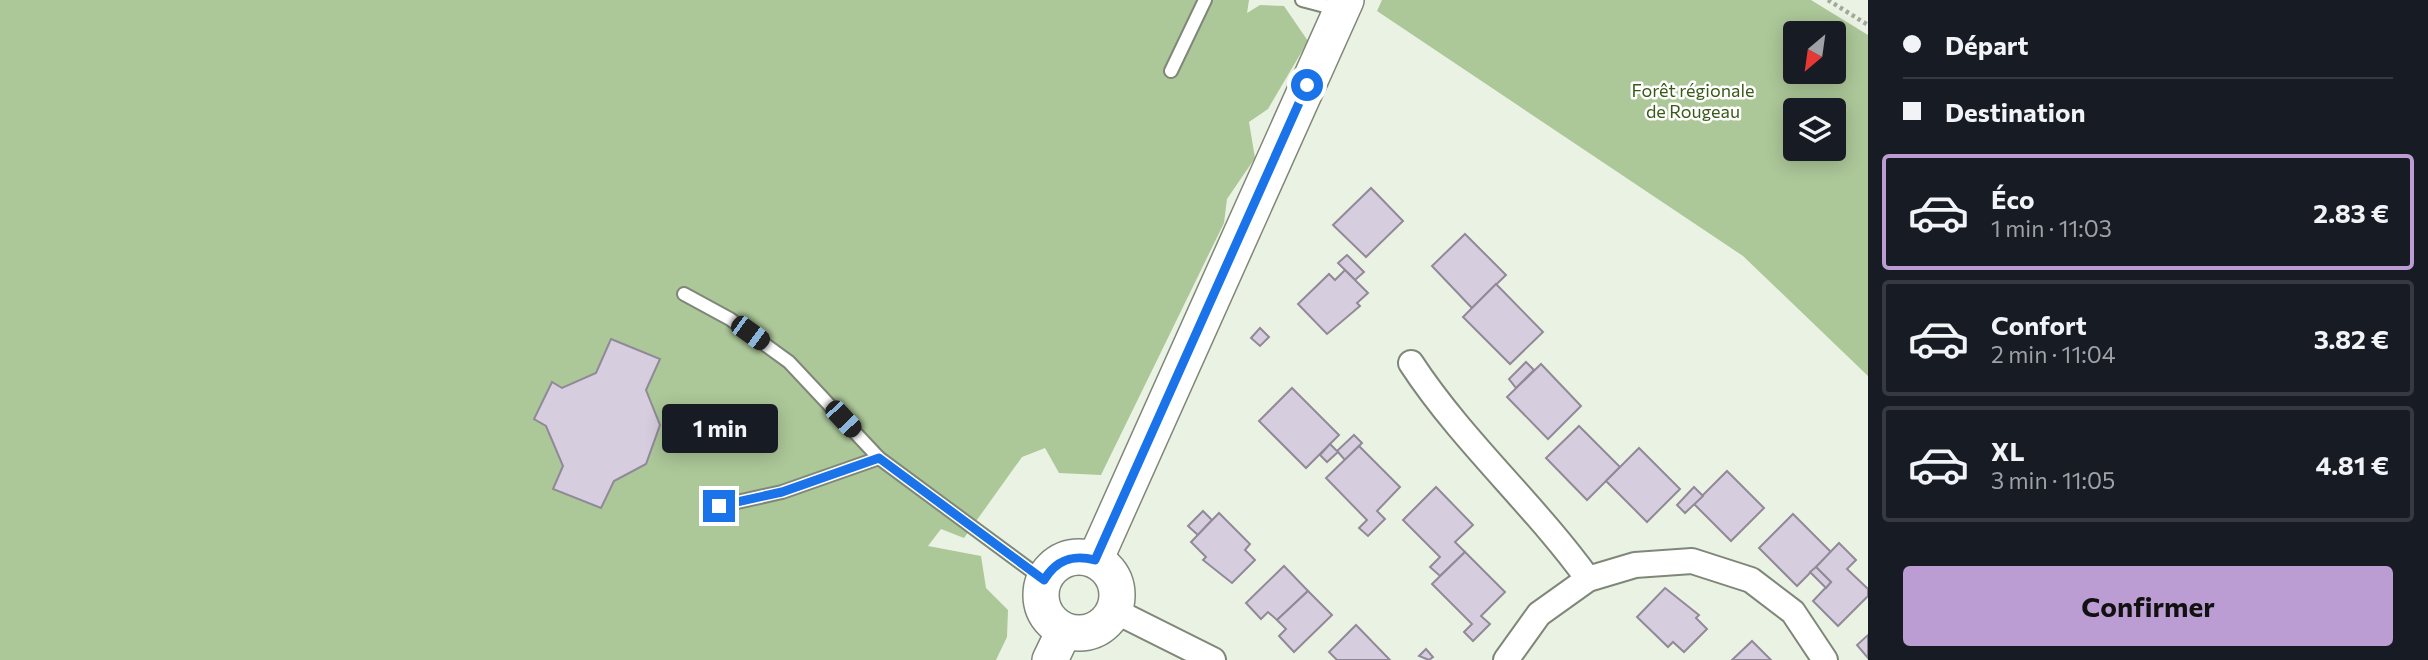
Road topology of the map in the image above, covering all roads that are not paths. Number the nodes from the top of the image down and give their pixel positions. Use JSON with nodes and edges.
{"nodes":[{"id":1,"x":1205,"y":0,"type":"edge"},
{"id":2,"x":1302,"y":0,"type":"edge"},
{"id":3,"x":1343,"y":5,"type":"edge"},
{"id":4,"x":1171,"y":71,"type":"dead end"},
{"id":5,"x":684,"y":294,"type":"dead end"},
{"id":6,"x":1411,"y":363,"type":"dead end"},
{"id":7,"x":879,"y":458,"type":"junction"},
{"id":8,"x":719,"y":506,"type":"dead end"},
{"id":9,"x":1095,"y":560,"type":"junction"},
{"id":10,"x":1588,"y":579,"type":"junction"},
{"id":11,"x":1044,"y":580,"type":"junction"},
{"id":12,"x":1115,"y":611,"type":"junction"},
{"id":13,"x":1057,"y":645,"type":"edge"},
{"id":14,"x":1213,"y":660,"type":"edge"},
{"id":15,"x":1506,"y":660,"type":"edge"},
{"id":16,"x":1825,"y":660,"type":"edge"}],
"edges":[{"from":1,"to":4,"type":"lane"},
{"from":2,"to":3,"type":"lane"},
{"from":3,"to":9,"type":"street"},
{"from":5,"to":7,"type":"lane"},
{"from":6,"to":10,"type":"street"},
{"from":7,"to":8,"type":"lane"},
{"from":7,"to":11,"type":"lane"},
{"from":9,"to":11,"type":"street"},
{"from":9,"to":12,"type":"street"},
{"from":10,"to":15,"type":"street"},
{"from":10,"to":16,"type":"street"},
{"from":11,"to":13,"type":"street"},
{"from":12,"to":13,"type":"street"},
{"from":12,"to":14,"type":"street"}]}
